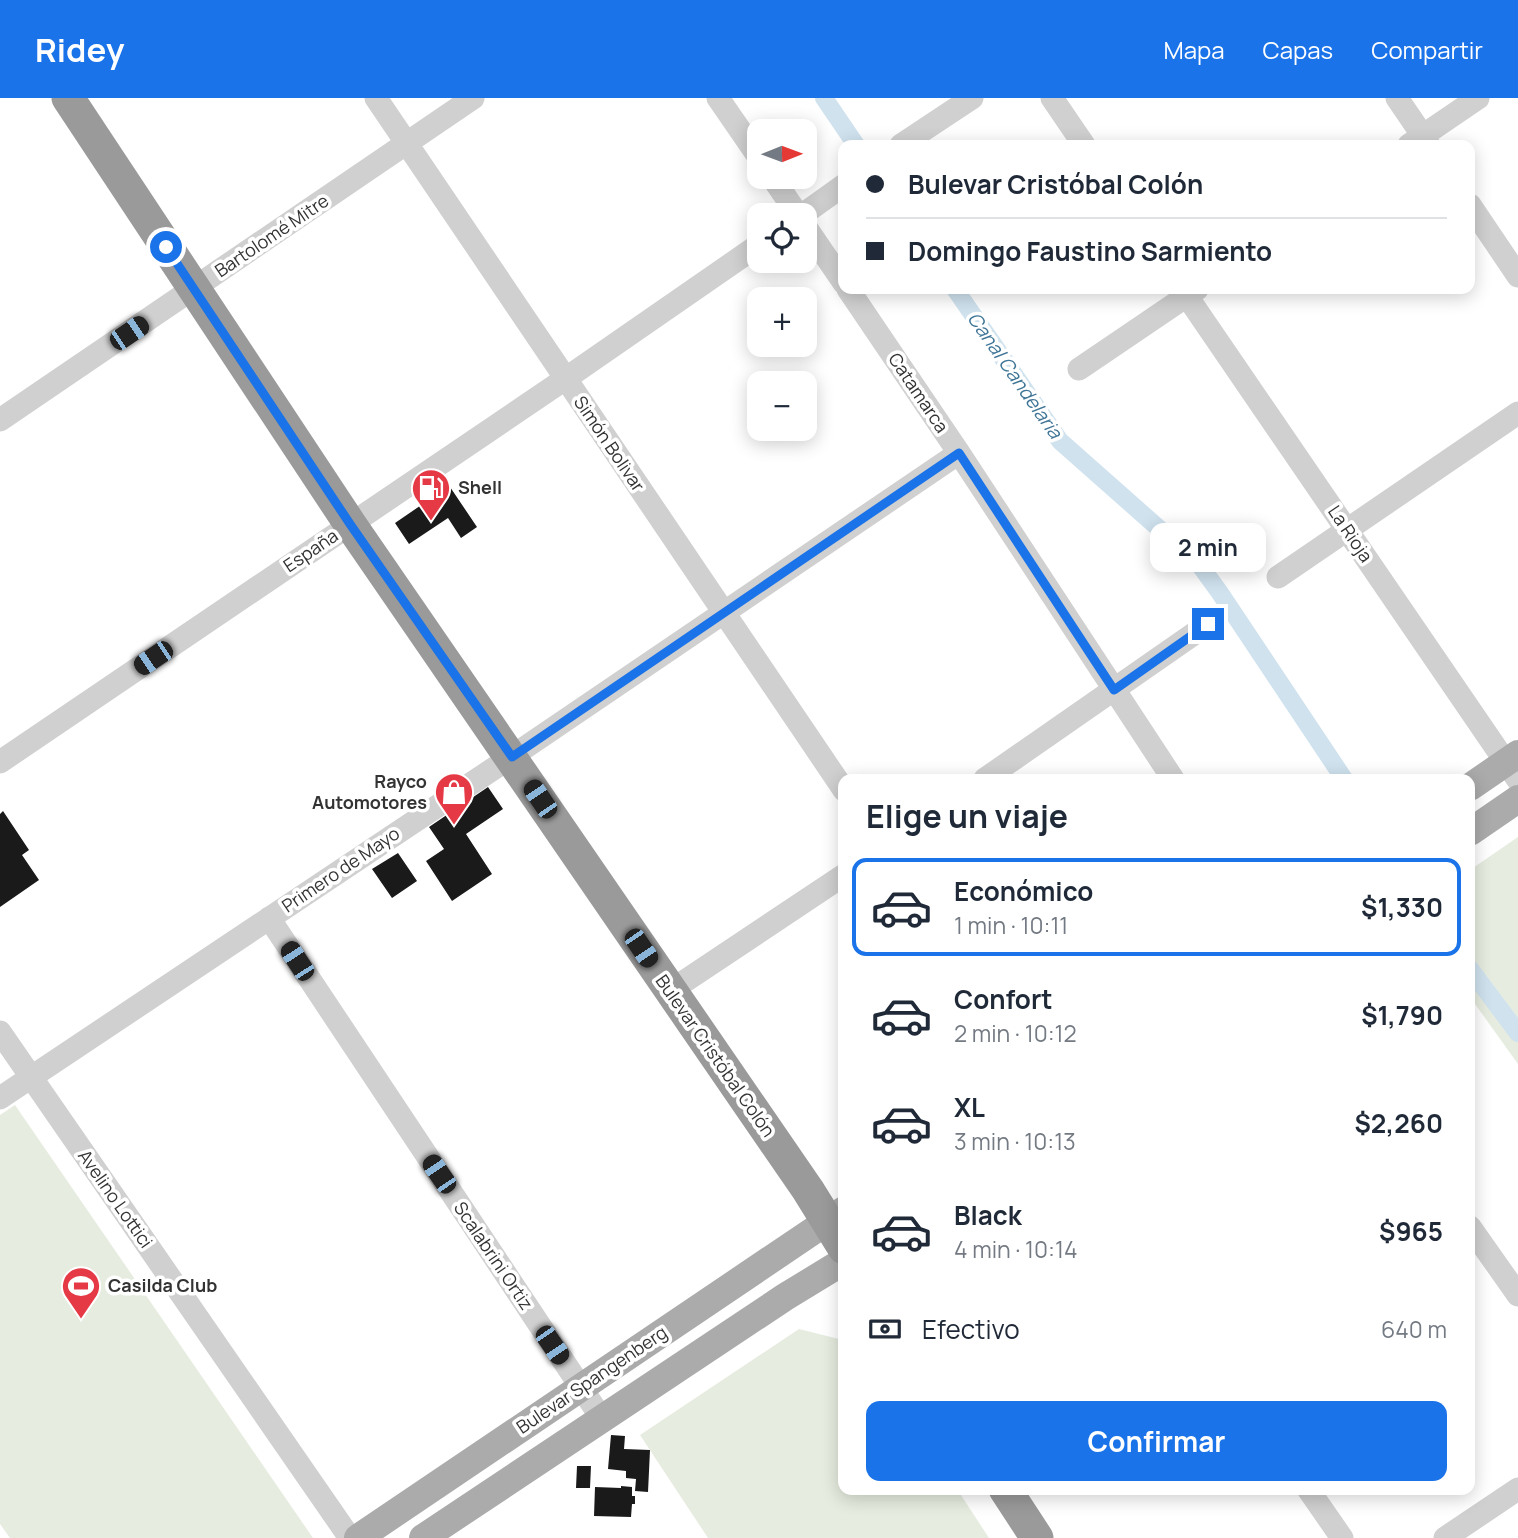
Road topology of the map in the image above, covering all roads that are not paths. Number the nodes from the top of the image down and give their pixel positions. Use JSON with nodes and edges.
{"nodes":[{"id":1,"x":68,"y":98,"type":"edge"},
{"id":2,"x":376,"y":98,"type":"edge"},
{"id":3,"x":473,"y":98,"type":"edge"},
{"id":4,"x":718,"y":98,"type":"edge"},
{"id":5,"x":972,"y":98,"type":"edge"},
{"id":6,"x":1052,"y":98,"type":"edge"},
{"id":7,"x":1397,"y":98,"type":"edge"},
{"id":8,"x":1478,"y":98,"type":"edge"},
{"id":9,"x":747,"y":140,"type":"edge"},
{"id":10,"x":909,"y":140,"type":"edge"},
{"id":11,"x":1081,"y":140,"type":"edge"},
{"id":12,"x":1419,"y":140,"type":"edge"},
{"id":13,"x":1423,"y":140,"type":"edge"},
{"id":14,"x":407,"y":144,"type":"junction"},
{"id":15,"x":838,"y":190,"type":"edge"},
{"id":16,"x":817,"y":204,"type":"edge"},
{"id":17,"x":1475,"y":212,"type":"edge"},
{"id":18,"x":817,"y":244,"type":"edge"},
{"id":19,"x":747,"y":253,"type":"edge"},
{"id":20,"x":838,"y":274,"type":"edge"},
{"id":21,"x":1518,"y":276,"type":"edge"},
{"id":22,"x":194,"y":289,"type":"junction"},
{"id":23,"x":851,"y":294,"type":"edge"},
{"id":24,"x":1185,"y":294,"type":"edge"},
{"id":25,"x":1191,"y":294,"type":"edge"},
{"id":26,"x":1079,"y":369,"type":"dead end"},
{"id":27,"x":565,"y":379,"type":"junction"},
{"id":28,"x":1518,"y":414,"type":"edge"},
{"id":29,"x":0,"y":420,"type":"edge"},
{"id":30,"x":959,"y":453,"type":"junction"},
{"id":31,"x":350,"y":524,"type":"junction"},
{"id":32,"x":1347,"y":530,"type":"junction"},
{"id":33,"x":1278,"y":577,"type":"dead end"},
{"id":34,"x":723,"y":613,"type":"junction"},
{"id":35,"x":1208,"y":624,"type":"dead end"},
{"id":36,"x":1114,"y":690,"type":"junction"},
{"id":37,"x":512,"y":757,"type":"junction"},
{"id":38,"x":0,"y":762,"type":"edge"},
{"id":39,"x":1514,"y":765,"type":"edge"},
{"id":40,"x":992,"y":774,"type":"edge"},
{"id":41,"x":1170,"y":774,"type":"edge"},
{"id":42,"x":838,"y":781,"type":"edge"},
{"id":43,"x":1475,"y":784,"type":"edge"},
{"id":44,"x":1518,"y":799,"type":"edge"},
{"id":45,"x":1475,"y":829,"type":"edge"},
{"id":46,"x":838,"y":879,"type":"edge"},
{"id":47,"x":269,"y":918,"type":"junction"},
{"id":48,"x":670,"y":991,"type":"junction"},
{"id":49,"x":0,"y":1032,"type":"edge"},
{"id":50,"x":32,"y":1077,"type":"junction"},
{"id":51,"x":0,"y":1098,"type":"edge"},
{"id":52,"x":838,"y":1227,"type":"edge"},
{"id":53,"x":1475,"y":1234,"type":"edge"},
{"id":54,"x":838,"y":1265,"type":"edge"},
{"id":55,"x":1518,"y":1295,"type":"edge"},
{"id":56,"x":580,"y":1388,"type":"junction"},
{"id":57,"x":602,"y":1419,"type":"junction"},
{"id":58,"x":1518,"y":1489,"type":"edge"},
{"id":59,"x":1009,"y":1495,"type":"edge"},
{"id":60,"x":1312,"y":1495,"type":"edge"},
{"id":61,"x":350,"y":1538,"type":"edge"},
{"id":62,"x":358,"y":1538,"type":"edge"},
{"id":63,"x":423,"y":1538,"type":"edge"},
{"id":64,"x":1037,"y":1538,"type":"edge"},
{"id":65,"x":1342,"y":1538,"type":"edge"},
{"id":66,"x":1445,"y":1538,"type":"edge"}],
"edges":[{"from":1,"to":22,"type":"highway","name":"Bulevar Cristóbal Colón"},
{"from":2,"to":14,"type":"street","name":"Simón Bolivar"},
{"from":3,"to":14,"type":"street","name":"Bartolomé Mitre"},
{"from":4,"to":9,"type":"street"},
{"from":5,"to":10,"type":"street"},
{"from":6,"to":11,"type":"street"},
{"from":7,"to":12,"type":"street"},
{"from":8,"to":13,"type":"street"},
{"from":14,"to":22,"type":"street","name":"Bartolomé Mitre"},
{"from":14,"to":27,"type":"street","name":"Simón Bolivar"},
{"from":15,"to":16,"type":"street"},
{"from":17,"to":21,"type":"street"},
{"from":18,"to":20,"type":"street"},
{"from":19,"to":27,"type":"street","name":"España"},
{"from":22,"to":29,"type":"street","name":"Bartolomé Mitre"},
{"from":22,"to":31,"type":"highway","name":"Bulevar Cristóbal Colón"},
{"from":23,"to":30,"type":"street","name":"Catamarca"},
{"from":24,"to":26,"type":"street"},
{"from":25,"to":32,"type":"street","name":"La Rioja"},
{"from":27,"to":31,"type":"street","name":"España"},
{"from":27,"to":34,"type":"street","name":"Simón Bolivar"},
{"from":28,"to":32,"type":"street"},
{"from":30,"to":34,"type":"street","name":"Primero de Mayo"},
{"from":30,"to":36,"type":"street","name":"Catamarca"},
{"from":31,"to":37,"type":"highway","name":"Bulevar Cristóbal Colón"},
{"from":31,"to":38,"type":"street","name":"España"},
{"from":32,"to":33,"type":"street"},
{"from":32,"to":39,"type":"street","name":"La Rioja"},
{"from":34,"to":37,"type":"street","name":"Primero de Mayo"},
{"from":34,"to":42,"type":"street","name":"Simón Bolivar"},
{"from":35,"to":36,"type":"street"},
{"from":36,"to":40,"type":"street"},
{"from":36,"to":41,"type":"street","name":"Catamarca"},
{"from":37,"to":47,"type":"street","name":"Primero de Mayo"},
{"from":37,"to":48,"type":"highway","name":"Bulevar Cristóbal Colón"},
{"from":39,"to":43,"type":"main road"},
{"from":44,"to":45,"type":"main road"},
{"from":46,"to":48,"type":"street"},
{"from":47,"to":50,"type":"street","name":"Primero de Mayo"},
{"from":47,"to":56,"type":"street","name":"Scalabrini Ortiz"},
{"from":48,"to":52,"type":"highway","name":"Bulevar Cristóbal Colón"},
{"from":49,"to":50,"type":"street","name":"Avelino Lottici"},
{"from":50,"to":51,"type":"street","name":"Primero de Mayo"},
{"from":50,"to":61,"type":"street","name":"Avelino Lottici"},
{"from":52,"to":56,"type":"main road","name":"Bulevar Spangenberg"},
{"from":53,"to":55,"type":"street"},
{"from":54,"to":57,"type":"main road"},
{"from":56,"to":57,"type":"street","name":"Scalabrini Ortiz"},
{"from":56,"to":62,"type":"main road","name":"Bulevar Spangenberg"},
{"from":57,"to":63,"type":"main road"},
{"from":58,"to":66,"type":"street"},
{"from":59,"to":64,"type":"highway"},
{"from":60,"to":65,"type":"street"}]}
